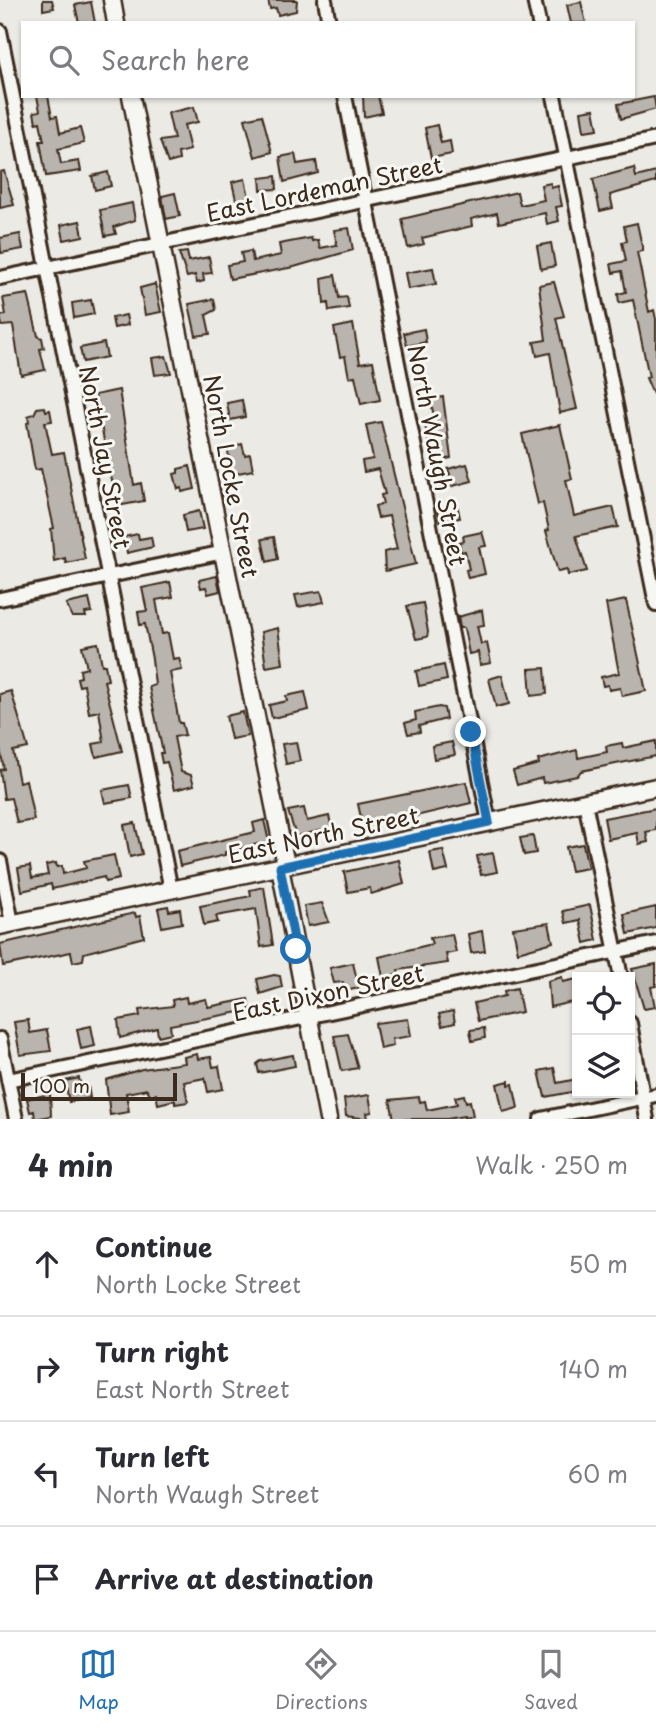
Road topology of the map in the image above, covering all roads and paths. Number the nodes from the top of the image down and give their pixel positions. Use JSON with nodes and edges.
{"nodes":[{"id":1,"x":112,"y":0,"type":"edge"},
{"id":2,"x":325,"y":0,"type":"edge"},
{"id":3,"x":534,"y":0,"type":"edge"},
{"id":4,"x":116,"y":21,"type":"edge"},
{"id":5,"x":330,"y":21,"type":"edge"},
{"id":6,"x":539,"y":21,"type":"edge"},
{"id":7,"x":0,"y":31,"type":"edge"},
{"id":8,"x":131,"y":98,"type":"edge"},
{"id":9,"x":345,"y":98,"type":"edge"},
{"id":10,"x":554,"y":98,"type":"edge"},
{"id":11,"x":656,"y":139,"type":"edge"},
{"id":12,"x":567,"y":158,"type":"junction"},
{"id":13,"x":364,"y":202,"type":"junction"},
{"id":14,"x":161,"y":244,"type":"junction"},
{"id":15,"x":47,"y":268,"type":"junction"},
{"id":16,"x":0,"y":278,"type":"edge"},
{"id":17,"x":224,"y":552,"type":"junction"},
{"id":18,"x":108,"y":576,"type":"junction"},
{"id":19,"x":0,"y":599,"type":"edge"},
{"id":20,"x":656,"y":604,"type":"edge"},
{"id":21,"x":656,"y":787,"type":"edge"},
{"id":22,"x":585,"y":802,"type":"junction"},
{"id":23,"x":489,"y":822,"type":"junction"},
{"id":24,"x":0,"y":861,"type":"edge"},
{"id":25,"x":283,"y":866,"type":"junction"},
{"id":26,"x":170,"y":890,"type":"junction"},
{"id":27,"x":6,"y":924,"type":"edge"},
{"id":28,"x":656,"y":943,"type":"edge"},
{"id":29,"x":616,"y":952,"type":"junction"},
{"id":30,"x":620,"y":972,"type":"edge"},
{"id":31,"x":308,"y":1017,"type":"junction"},
{"id":32,"x":633,"y":1035,"type":"edge"},
{"id":33,"x":0,"y":1039,"type":"edge"},
{"id":34,"x":8,"y":1080,"type":"junction"},
{"id":35,"x":650,"y":1096,"type":"edge"},
{"id":36,"x":16,"y":1119,"type":"edge"},
{"id":37,"x":328,"y":1119,"type":"edge"},
{"id":38,"x":541,"y":1119,"type":"edge"},
{"id":39,"x":648,"y":1119,"type":"edge"}],
"edges":[{"from":1,"to":4,"type":"street"},
{"from":2,"to":5,"type":"street"},
{"from":3,"to":6,"type":"street"},
{"from":7,"to":15,"type":"street","name":"North Jay Street"},
{"from":8,"to":14,"type":"street","name":"North Locke Street"},
{"from":9,"to":13,"type":"street","name":"North Waugh Street"},
{"from":10,"to":12,"type":"street"},
{"from":11,"to":12,"type":"street","name":"East Lordeman Street"},
{"from":12,"to":13,"type":"street","name":"East Lordeman Street"},
{"from":12,"to":20,"type":"street"},
{"from":13,"to":14,"type":"street","name":"East Lordeman Street"},
{"from":13,"to":23,"type":"street","name":"North Waugh Street"},
{"from":14,"to":15,"type":"street","name":"East Lordeman Street"},
{"from":14,"to":17,"type":"street","name":"North Locke Street"},
{"from":15,"to":16,"type":"street","name":"East Lordeman Street"},
{"from":15,"to":18,"type":"street","name":"North Jay Street"},
{"from":17,"to":18,"type":"street"},
{"from":17,"to":25,"type":"street","name":"North Locke Street"},
{"from":18,"to":19,"type":"street"},
{"from":18,"to":26,"type":"street","name":"North Jay Street"},
{"from":21,"to":22,"type":"street","name":"East North Street"},
{"from":22,"to":23,"type":"street","name":"East North Street"},
{"from":22,"to":29,"type":"street"},
{"from":23,"to":25,"type":"street","name":"East North Street"},
{"from":24,"to":27,"type":"street"},
{"from":25,"to":26,"type":"street","name":"East North Street"},
{"from":25,"to":31,"type":"street","name":"North Locke Street"},
{"from":26,"to":27,"type":"street","name":"East North Street"},
{"from":28,"to":29,"type":"street","name":"East Dixon Street"},
{"from":29,"to":30,"type":"street"},
{"from":29,"to":31,"type":"street","name":"East Dixon Street"},
{"from":31,"to":34,"type":"street","name":"East Dixon Street"},
{"from":31,"to":37,"type":"street","name":"North Locke Street"},
{"from":32,"to":35,"type":"street"},
{"from":33,"to":34,"type":"street"},
{"from":34,"to":36,"type":"street"},
{"from":35,"to":38,"type":"street"},
{"from":35,"to":39,"type":"street"}]}
